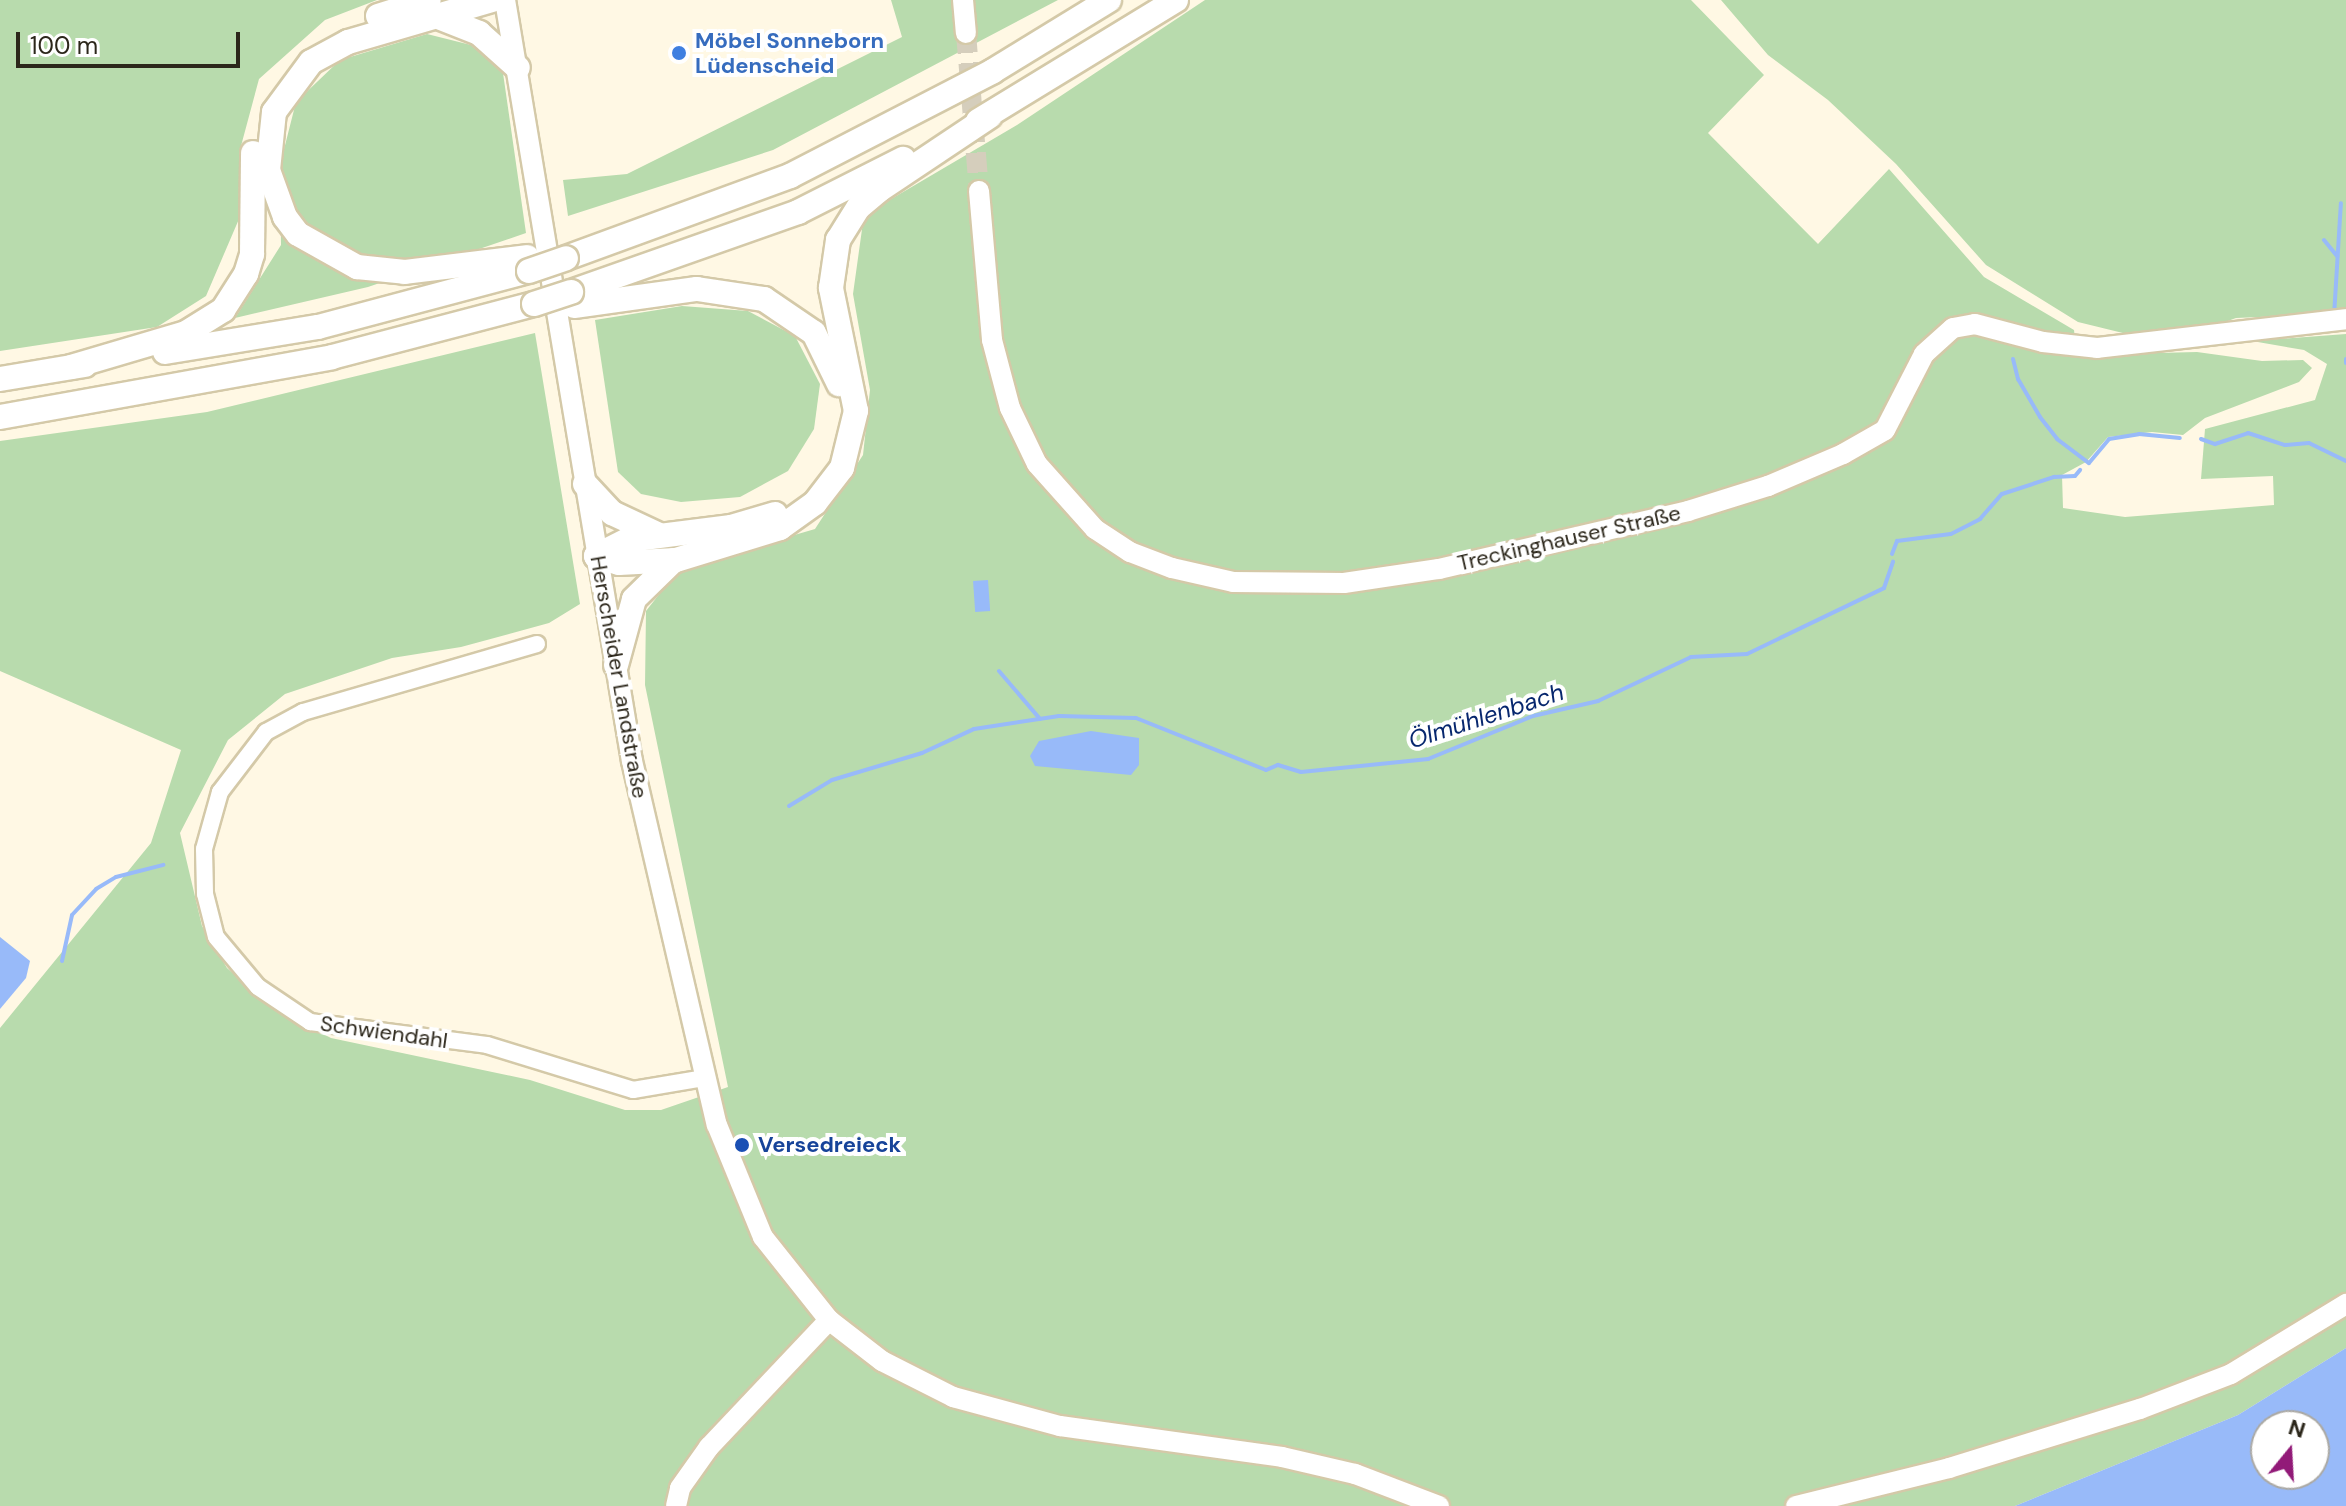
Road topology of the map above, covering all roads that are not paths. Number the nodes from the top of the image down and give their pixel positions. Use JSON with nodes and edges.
{"nodes":[{"id":1,"x":492,"y":0,"type":"edge"},
{"id":2,"x":505,"y":0,"type":"edge"},
{"id":3,"x":963,"y":0,"type":"edge"},
{"id":4,"x":1109,"y":0,"type":"edge"},
{"id":5,"x":1176,"y":0,"type":"edge"},
{"id":6,"x":435,"y":9,"type":"edge"},
{"id":7,"x":966,"y":33,"type":"tunnel mouth"},
{"id":8,"x":518,"y":68,"type":"junction"},
{"id":9,"x":990,"y":116,"type":"junction"},
{"id":10,"x":979,"y":191,"type":"tunnel mouth"},
{"id":11,"x":528,"y":264,"type":"junction"},
{"id":12,"x":572,"y":299,"type":"junction"},
{"id":13,"x":2346,"y":319,"type":"edge"},
{"id":14,"x":71,"y":367,"type":"junction"},
{"id":15,"x":0,"y":379,"type":"edge"},
{"id":16,"x":0,"y":417,"type":"edge"},
{"id":17,"x":585,"y":484,"type":"junction"},
{"id":18,"x":664,"y":536,"type":"junction"},
{"id":19,"x":596,"y":556,"type":"junction"},
{"id":20,"x":676,"y":560,"type":"junction"},
{"id":21,"x":537,"y":644,"type":"dead end"},
{"id":22,"x":616,"y":665,"type":"junction"},
{"id":23,"x":705,"y":1078,"type":"junction"},
{"id":24,"x":2346,"y":1304,"type":"edge"},
{"id":25,"x":829,"y":1320,"type":"junction"},
{"id":26,"x":676,"y":1506,"type":"edge"},
{"id":27,"x":1439,"y":1506,"type":"edge"},
{"id":28,"x":1796,"y":1506,"type":"edge"}],
"edges":[{"from":1,"to":6,"type":"highway"},
{"from":2,"to":8,"type":"main road","name":"Herscheider Landstraße"},
{"from":3,"to":7,"type":"main road"},
{"from":4,"to":11,"type":"highway"},
{"from":5,"to":9,"type":"highway"},
{"from":6,"to":8,"type":"highway"},
{"from":6,"to":11,"type":"highway"},
{"from":6,"to":14,"type":"highway"},
{"from":8,"to":17,"type":"main road","name":"Herscheider Landstraße"},
{"from":9,"to":12,"type":"highway"},
{"from":9,"to":20,"type":"highway"},
{"from":10,"to":13,"type":"main road","name":"Treckinghauser Straße"},
{"from":11,"to":14,"type":"highway"},
{"from":12,"to":16,"type":"highway","bridge":true},
{"from":12,"to":18,"type":"highway"},
{"from":14,"to":15,"type":"highway"},
{"from":17,"to":18,"type":"highway"},
{"from":17,"to":19,"type":"main road","name":"Herscheider Landstraße"},
{"from":18,"to":19,"type":"highway"},
{"from":19,"to":20,"type":"highway"},
{"from":19,"to":22,"type":"main road","name":"Herscheider Landstraße"},
{"from":20,"to":22,"type":"highway"},
{"from":21,"to":23,"type":"street","name":"Schwiendahl"},
{"from":22,"to":23,"type":"main road","name":"Herscheider Landstraße"},
{"from":23,"to":25,"type":"main road","name":"Herscheider Landstraße"},
{"from":24,"to":28,"type":"main road"},
{"from":25,"to":26,"type":"main road"},
{"from":25,"to":27,"type":"main road","name":"Herscheider Landstraße"}]}
